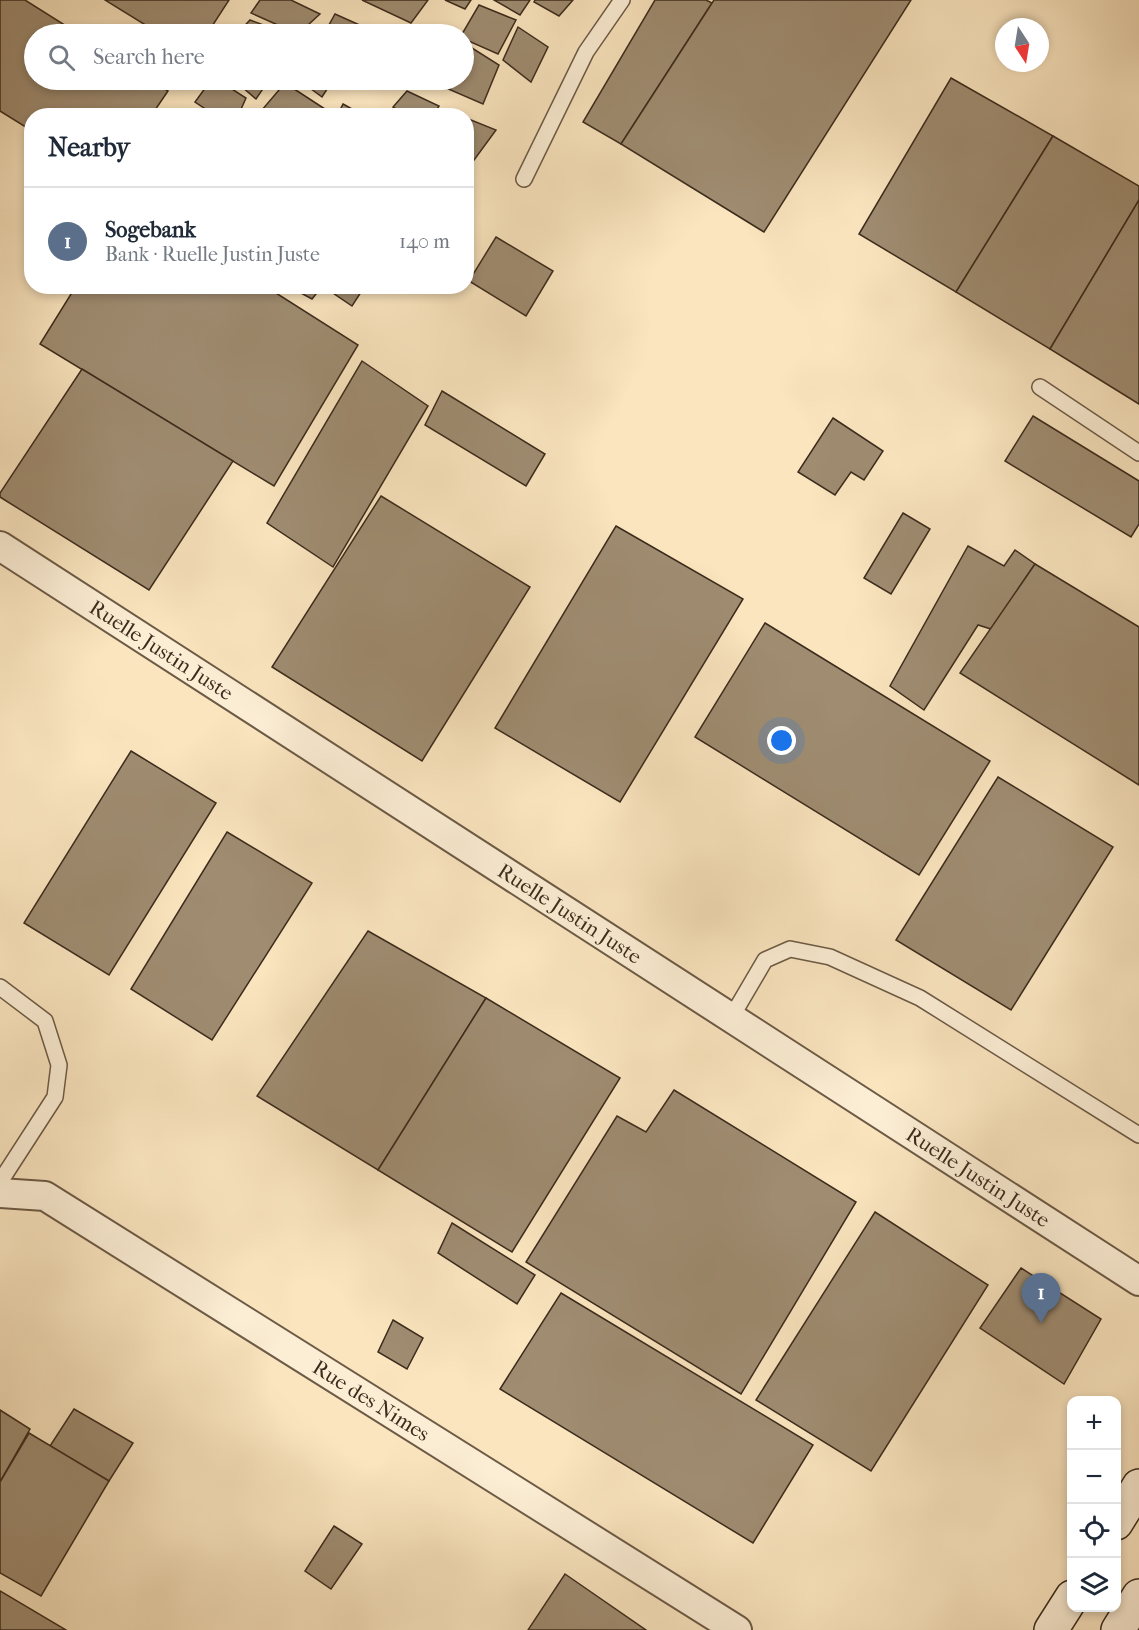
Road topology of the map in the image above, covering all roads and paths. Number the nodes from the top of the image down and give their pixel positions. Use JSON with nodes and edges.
{"nodes":[{"id":1,"x":622,"y":0,"type":"edge"},
{"id":2,"x":524,"y":179,"type":"dead end"},
{"id":3,"x":1040,"y":387,"type":"dead end"},
{"id":4,"x":1139,"y":453,"type":"edge"},
{"id":5,"x":0,"y":546,"type":"edge"},
{"id":6,"x":0,"y":987,"type":"edge"},
{"id":7,"x":731,"y":1018,"type":"junction"},
{"id":8,"x":1139,"y":1135,"type":"edge"},
{"id":9,"x":0,"y":1182,"type":"edge"},
{"id":10,"x":0,"y":1193,"type":"edge"},
{"id":11,"x":1139,"y":1281,"type":"edge"},
{"id":12,"x":1139,"y":1486,"type":"edge"},
{"id":13,"x":1121,"y":1515,"type":"edge"},
{"id":14,"x":1139,"y":1596,"type":"edge"},
{"id":15,"x":1067,"y":1604,"type":"edge"},
{"id":16,"x":737,"y":1630,"type":"edge"},
{"id":17,"x":1052,"y":1630,"type":"edge"},
{"id":18,"x":1118,"y":1630,"type":"edge"}],
"edges":[{"from":1,"to":2,"type":"lane"},
{"from":3,"to":4,"type":"lane"},
{"from":5,"to":7,"type":"street","name":"Ruelle Justin Juste"},
{"from":6,"to":9,"type":"lane"},
{"from":7,"to":8,"type":"lane"},
{"from":7,"to":11,"type":"street","name":"Ruelle Justin Juste"},
{"from":10,"to":16,"type":"street","name":"Rue des Nimes"},
{"from":12,"to":13,"type":"main road"},
{"from":14,"to":18,"type":"main road"},
{"from":15,"to":17,"type":"main road"}]}
